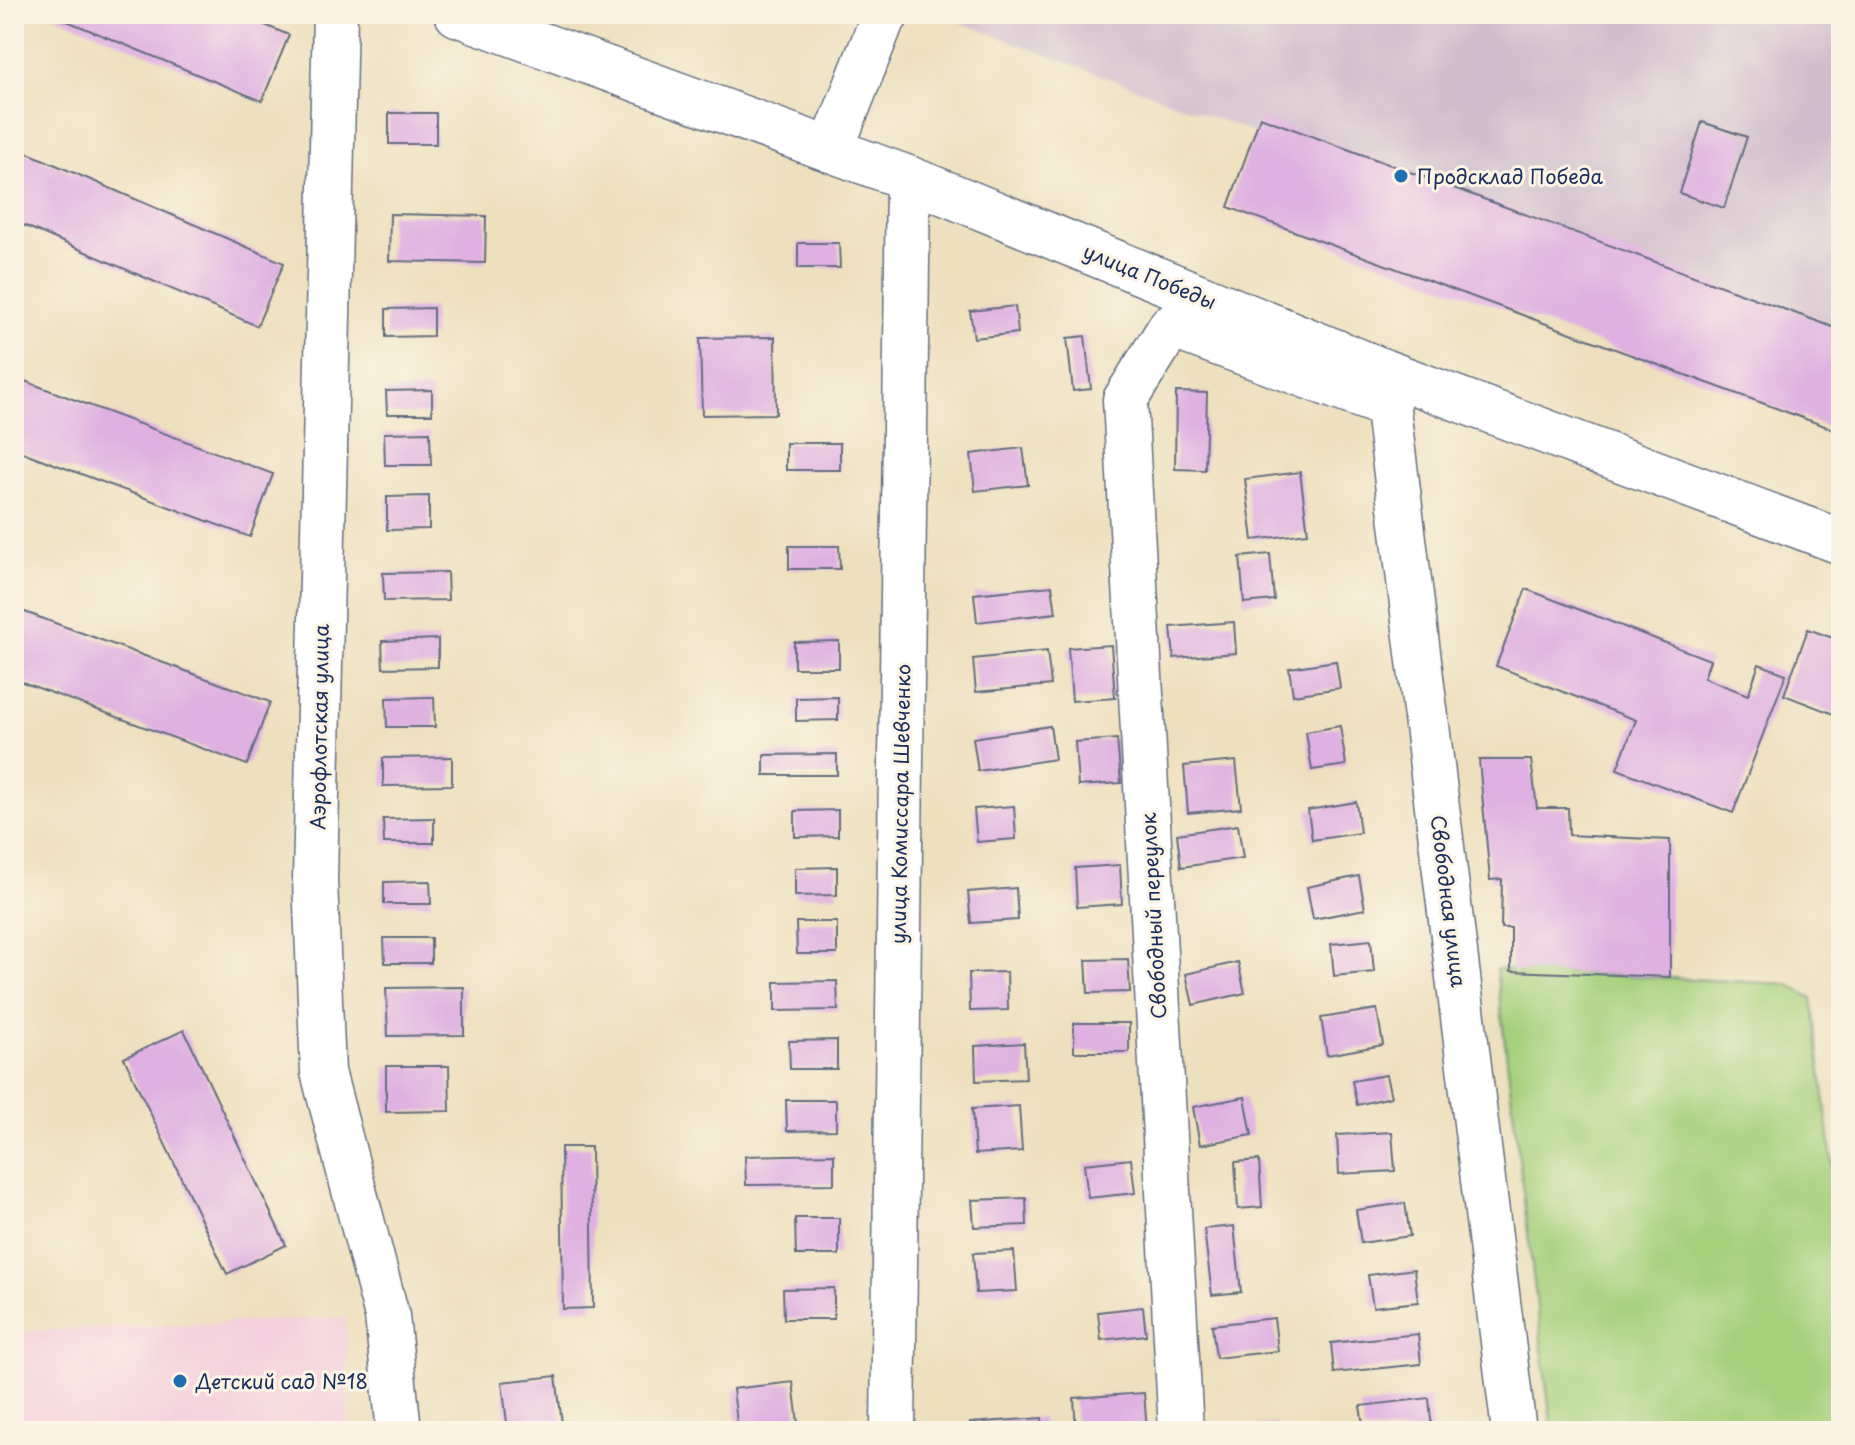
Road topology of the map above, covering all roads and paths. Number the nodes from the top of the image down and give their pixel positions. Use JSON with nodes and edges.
{"nodes":[{"id":1,"x":335,"y":14,"type":"edge"},
{"id":2,"x":457,"y":14,"type":"edge"},
{"id":3,"x":887,"y":14,"type":"edge"},
{"id":4,"x":831,"y":150,"type":"junction"},
{"id":5,"x":908,"y":178,"type":"junction"},
{"id":6,"x":1386,"y":388,"type":"junction"},
{"id":7,"x":1841,"y":542,"type":"edge"},
{"id":8,"x":399,"y":1431,"type":"edge"},
{"id":9,"x":893,"y":1431,"type":"edge"},
{"id":10,"x":1181,"y":1431,"type":"edge"},
{"id":11,"x":1514,"y":1431,"type":"edge"}],
"edges":[{"from":1,"to":8,"type":"street","name":"Аэрофлотская улица"},
{"from":2,"to":4,"type":"street","name":"улица Победы"},
{"from":3,"to":4,"type":"street"},
{"from":4,"to":5,"type":"street","name":"улица Победы"},
{"from":5,"to":6,"type":"street","name":"улица Победы"},
{"from":5,"to":9,"type":"street","name":"улица Комиссара Шевченко"},
{"from":6,"to":7,"type":"street","name":"улица Победы"},
{"from":6,"to":10,"type":"street","name":"Свободный переулок"},
{"from":6,"to":11,"type":"street","name":"Свободная улица"}]}
